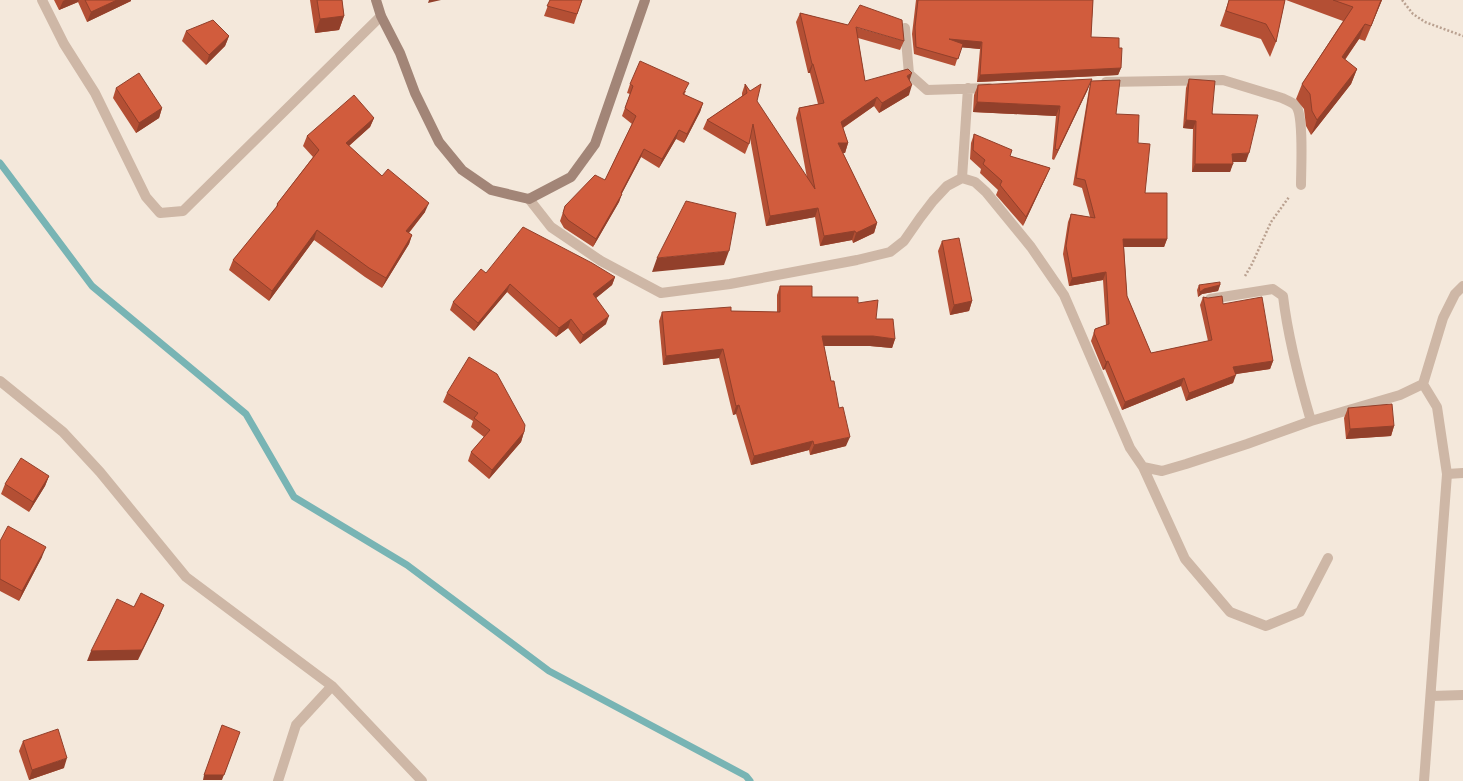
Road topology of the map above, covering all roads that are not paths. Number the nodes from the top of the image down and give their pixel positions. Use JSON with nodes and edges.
{"nodes":[{"id":1,"x":42,"y":0,"type":"edge"},
{"id":2,"x":376,"y":0,"type":"edge"},
{"id":3,"x":645,"y":0,"type":"edge"},
{"id":4,"x":381,"y":16,"type":"junction"},
{"id":5,"x":906,"y":28,"type":"dead end"},
{"id":6,"x":1098,"y":82,"type":"edge"},
{"id":7,"x":1000,"y":87,"type":"edge"},
{"id":8,"x":968,"y":88,"type":"junction"},
{"id":9,"x":962,"y":178,"type":"junction"},
{"id":10,"x":1301,"y":185,"type":"road end"},
{"id":11,"x":529,"y":199,"type":"junction"},
{"id":12,"x":1463,"y":286,"type":"edge"},
{"id":13,"x":1204,"y":300,"type":"edge"},
{"id":14,"x":0,"y":381,"type":"edge"},
{"id":15,"x":1423,"y":384,"type":"junction"},
{"id":16,"x":1311,"y":421,"type":"junction"},
{"id":17,"x":1143,"y":467,"type":"junction"},
{"id":18,"x":1463,"y":473,"type":"edge"},
{"id":19,"x":1448,"y":474,"type":"junction"},
{"id":20,"x":1328,"y":558,"type":"dead end"},
{"id":21,"x":332,"y":686,"type":"junction"},
{"id":22,"x":1463,"y":695,"type":"edge"},
{"id":23,"x":1431,"y":696,"type":"junction"},
{"id":24,"x":278,"y":781,"type":"edge"},
{"id":25,"x":422,"y":781,"type":"edge"},
{"id":26,"x":1424,"y":781,"type":"edge"}],
"edges":[{"from":1,"to":4,"type":"street"},
{"from":2,"to":4,"type":"main road"},
{"from":3,"to":11,"type":"main road"},
{"from":4,"to":11,"type":"main road"},
{"from":5,"to":8,"type":"street"},
{"from":6,"to":10,"type":"street"},
{"from":7,"to":8,"type":"street"},
{"from":8,"to":9,"type":"street"},
{"from":9,"to":11,"type":"street"},
{"from":9,"to":17,"type":"street"},
{"from":12,"to":15,"type":"street"},
{"from":13,"to":16,"type":"street"},
{"from":14,"to":21,"type":"street"},
{"from":15,"to":16,"type":"street"},
{"from":15,"to":19,"type":"street"},
{"from":16,"to":17,"type":"street"},
{"from":17,"to":20,"type":"street"},
{"from":18,"to":19,"type":"street"},
{"from":19,"to":23,"type":"street"},
{"from":21,"to":24,"type":"street"},
{"from":21,"to":25,"type":"street"},
{"from":22,"to":23,"type":"street"},
{"from":23,"to":26,"type":"street"}]}
